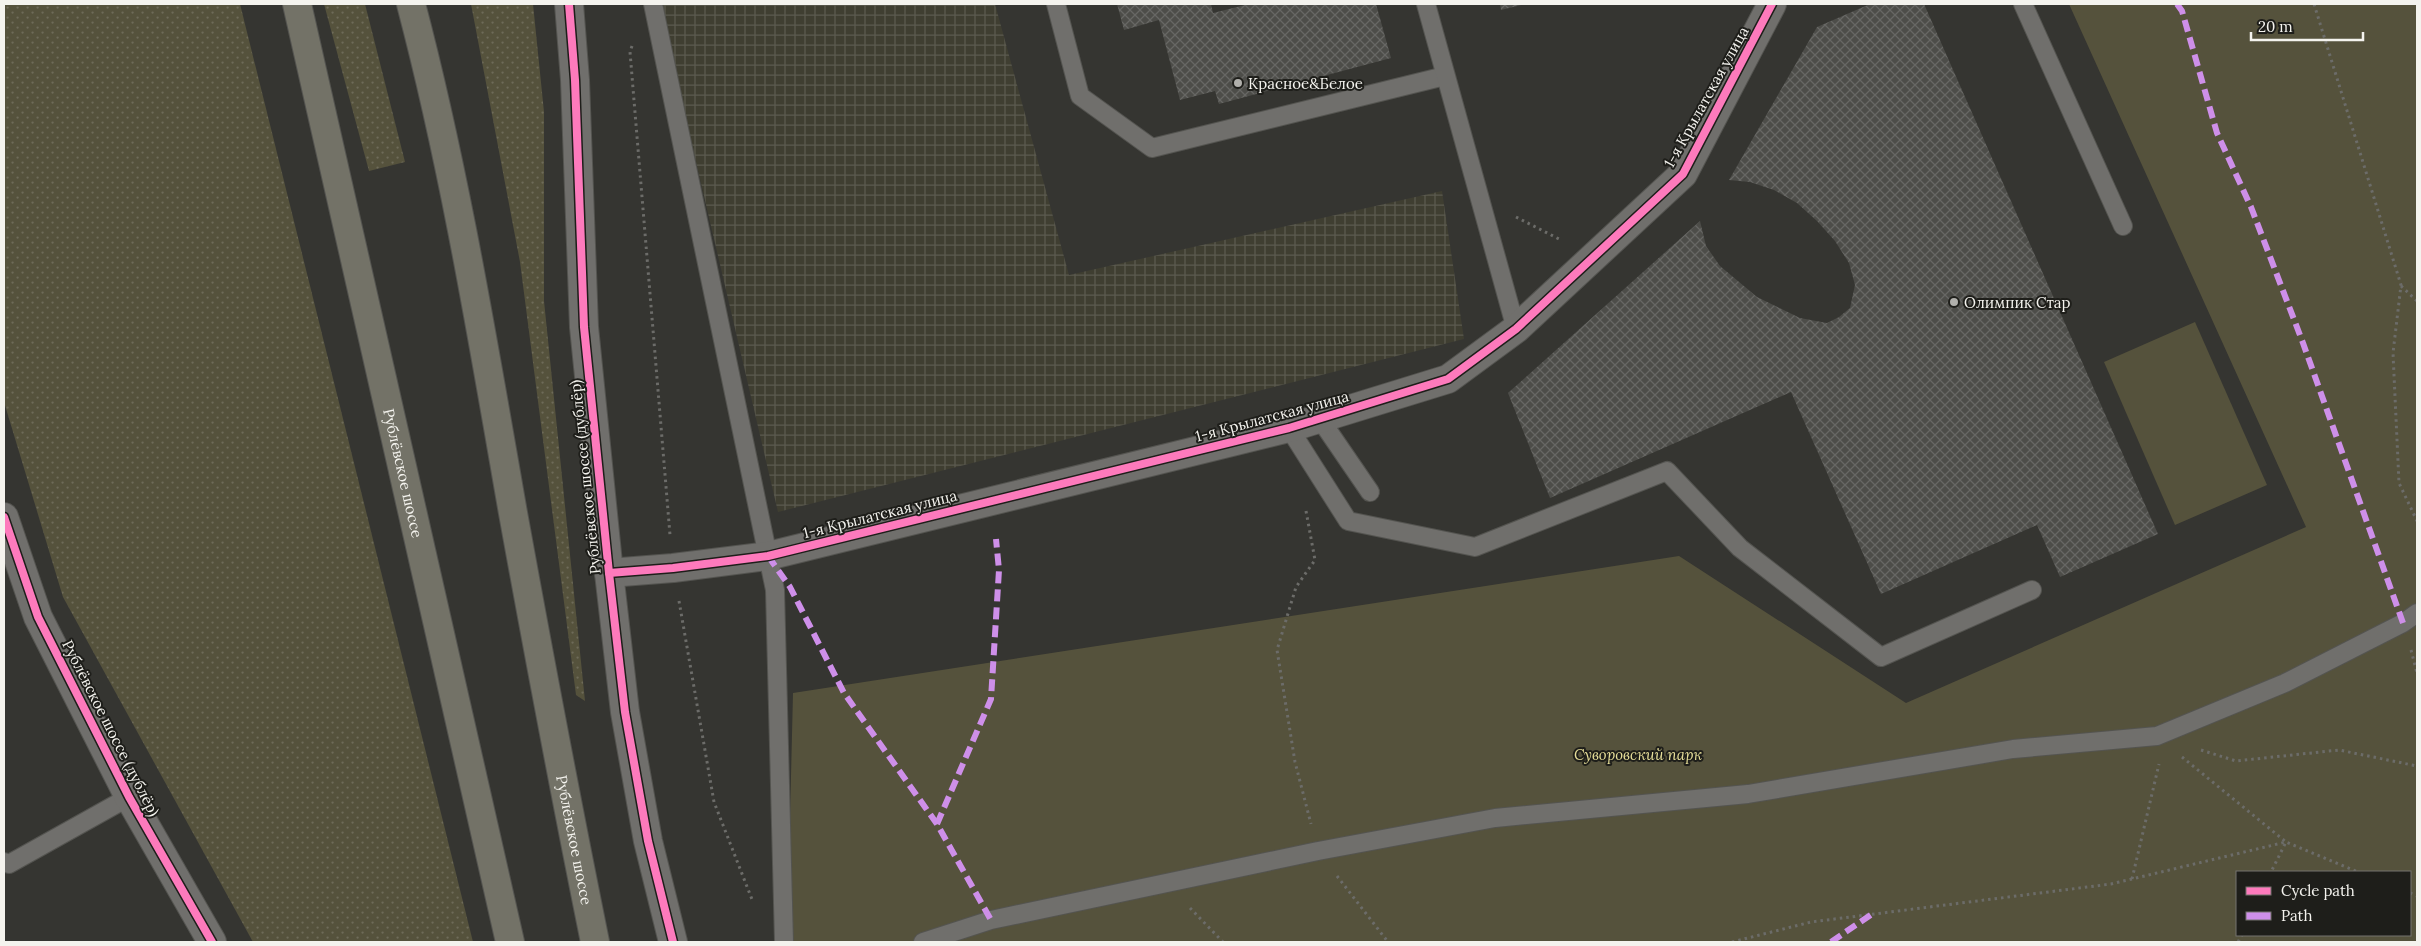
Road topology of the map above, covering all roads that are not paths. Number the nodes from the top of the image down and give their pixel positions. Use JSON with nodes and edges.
{"nodes":[{"id":1,"x":297,"y":4,"type":"edge"},
{"id":2,"x":411,"y":4,"type":"edge"},
{"id":3,"x":568,"y":4,"type":"edge"},
{"id":4,"x":653,"y":4,"type":"edge"},
{"id":5,"x":1056,"y":4,"type":"edge"},
{"id":6,"x":1426,"y":4,"type":"edge"},
{"id":7,"x":1772,"y":4,"type":"edge"},
{"id":8,"x":2023,"y":4,"type":"edge"},
{"id":9,"x":1445,"y":76,"type":"junction"},
{"id":10,"x":2123,"y":226,"type":"dead end"},
{"id":11,"x":1516,"y":329,"type":"junction"},
{"id":12,"x":1320,"y":419,"type":"junction"},
{"id":13,"x":1289,"y":428,"type":"junction"},
{"id":14,"x":1370,"y":492,"type":"dead end"},
{"id":15,"x":4,"y":517,"type":"edge"},
{"id":16,"x":768,"y":556,"type":"junction"},
{"id":17,"x":609,"y":573,"type":"junction"},
{"id":18,"x":2032,"y":590,"type":"dead end"},
{"id":19,"x":2417,"y":613,"type":"edge"},
{"id":20,"x":129,"y":797,"type":"junction"},
{"id":21,"x":5,"y":859,"type":"edge"},
{"id":22,"x":212,"y":942,"type":"edge"},
{"id":23,"x":510,"y":942,"type":"edge"},
{"id":24,"x":596,"y":942,"type":"edge"},
{"id":25,"x":673,"y":942,"type":"edge"},
{"id":26,"x":784,"y":942,"type":"edge"},
{"id":27,"x":923,"y":942,"type":"edge"}],
"edges":[{"from":1,"to":23,"type":"main road","name":"Рублёвское шоссе"},
{"from":2,"to":24,"type":"main road","name":"Рублёвское шоссе"},
{"from":3,"to":17,"type":"street","name":"Рублёвское шоссе (дублёр)"},
{"from":4,"to":16,"type":"lane"},
{"from":5,"to":9,"type":"lane"},
{"from":6,"to":9,"type":"lane"},
{"from":7,"to":11,"type":"street","name":"1-я Крылатская улица"},
{"from":8,"to":10,"type":"lane"},
{"from":9,"to":11,"type":"lane"},
{"from":11,"to":12,"type":"street","name":"1-я Крылатская улица"},
{"from":12,"to":13,"type":"street","name":"1-я Крылатская улица"},
{"from":12,"to":14,"type":"lane"},
{"from":13,"to":16,"type":"street","name":"1-я Крылатская улица"},
{"from":13,"to":18,"type":"lane"},
{"from":15,"to":20,"type":"street","name":"Рублёвское шоссе (дублёр)"},
{"from":16,"to":17,"type":"street","name":"1-я Крылатская улица"},
{"from":16,"to":26,"type":"lane"},
{"from":17,"to":25,"type":"street","name":"Рублёвское шоссе (дублёр)"},
{"from":19,"to":27,"type":"lane"},
{"from":20,"to":21,"type":"lane"},
{"from":20,"to":22,"type":"street","name":"Рублёвское шоссе (дублёр)"}]}
